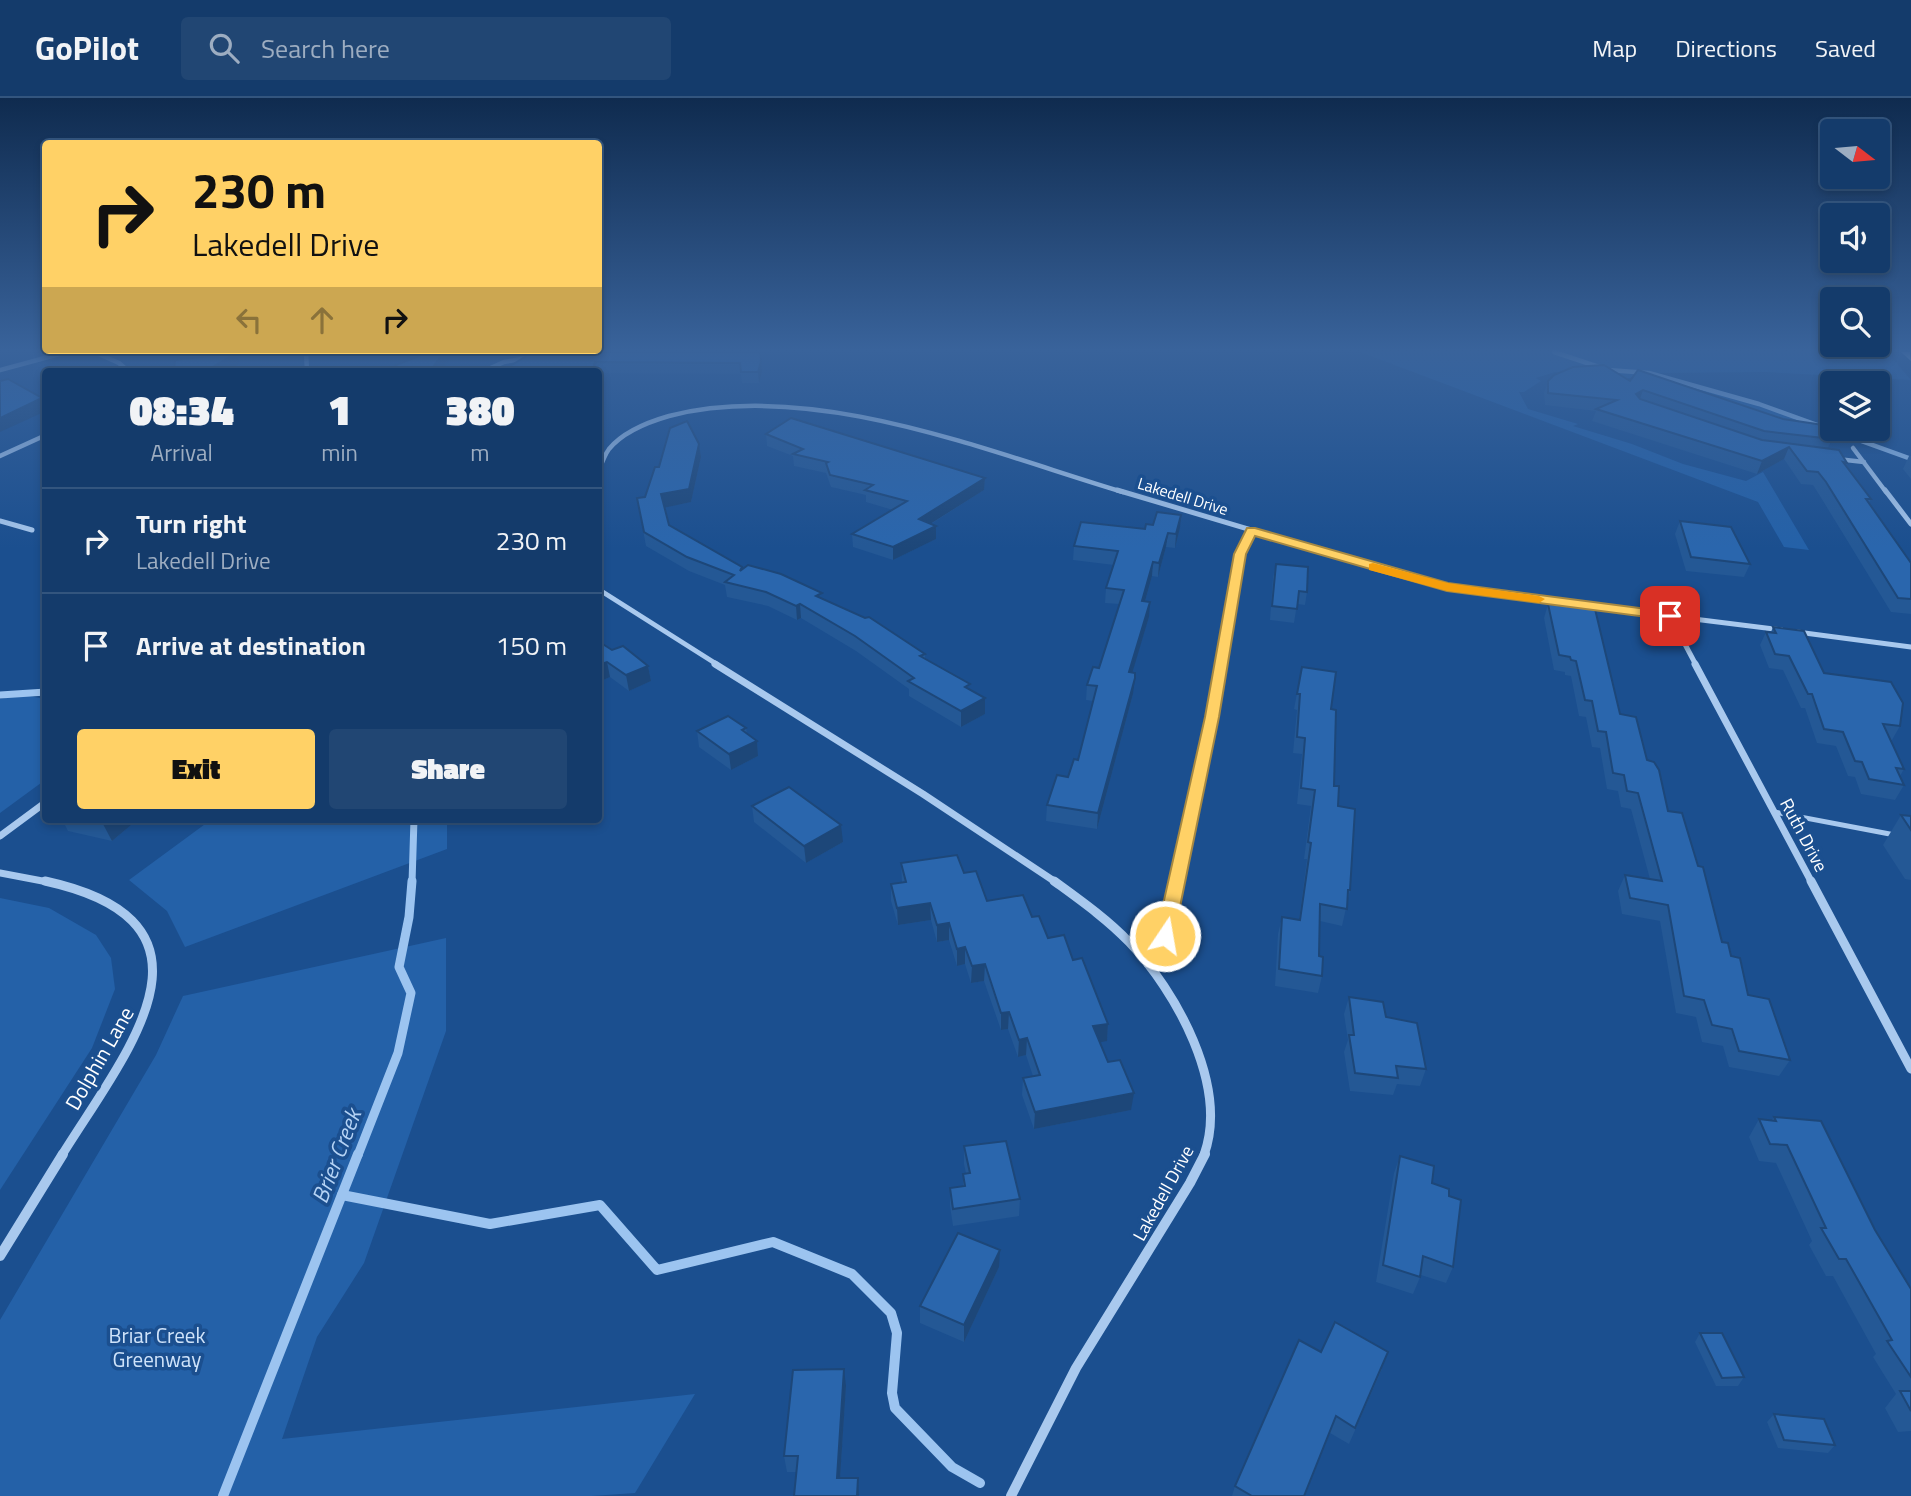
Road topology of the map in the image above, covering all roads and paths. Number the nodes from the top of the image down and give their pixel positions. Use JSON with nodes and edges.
{"nodes":[{"id":1,"x":669,"y":417,"type":"edge"},
{"id":2,"x":860,"y":417,"type":"edge"},
{"id":3,"x":42,"y":437,"type":"edge"},
{"id":4,"x":1853,"y":448,"type":"dead end"},
{"id":5,"x":602,"y":453,"type":"edge"},
{"id":6,"x":607,"y":453,"type":"junction"},
{"id":7,"x":0,"y":456,"type":"edge"},
{"id":8,"x":1826,"y":458,"type":"edge"},
{"id":9,"x":1864,"y":462,"type":"junction"},
{"id":10,"x":602,"y":464,"type":"edge"},
{"id":11,"x":0,"y":521,"type":"edge"},
{"id":12,"x":1911,"y":524,"type":"edge"},
{"id":13,"x":32,"y":530,"type":"dead end"},
{"id":14,"x":1251,"y":531,"type":"junction"},
{"id":15,"x":602,"y":592,"type":"edge"},
{"id":16,"x":1670,"y":616,"type":"junction"},
{"id":17,"x":1911,"y":647,"type":"edge"},
{"id":18,"x":42,"y":805,"type":"edge"},
{"id":19,"x":1774,"y":812,"type":"junction"},
{"id":20,"x":0,"y":836,"type":"edge"},
{"id":21,"x":1897,"y":836,"type":"dead end"},
{"id":22,"x":0,"y":873,"type":"edge"},
{"id":23,"x":1148,"y":964,"type":"junction"},
{"id":24,"x":1911,"y":1069,"type":"edge"},
{"id":25,"x":0,"y":1256,"type":"edge"},
{"id":26,"x":1011,"y":1496,"type":"edge"}],
"edges":[{"from":1,"to":6,"type":"street","name":"Lakedell Drive"},
{"from":2,"to":14,"type":"street","name":"Lakedell Drive"},
{"from":3,"to":7,"type":"street"},
{"from":4,"to":9,"type":"street"},
{"from":5,"to":6,"type":"street"},
{"from":6,"to":10,"type":"street","name":"Lakedell Drive"},
{"from":8,"to":9,"type":"street"},
{"from":9,"to":12,"type":"street"},
{"from":11,"to":13,"type":"street"},
{"from":14,"to":16,"type":"street","name":"Lakedell Drive"},
{"from":14,"to":23,"type":"street"},
{"from":15,"to":23,"type":"street","name":"Lakedell Drive"},
{"from":16,"to":17,"type":"street","name":"Lakedell Drive"},
{"from":16,"to":19,"type":"street","name":"Ruth Drive"},
{"from":18,"to":20,"type":"street"},
{"from":19,"to":21,"type":"lane"},
{"from":19,"to":24,"type":"street","name":"Ruth Drive"},
{"from":22,"to":25,"type":"street","name":"Dolphin Lane"},
{"from":23,"to":26,"type":"street","name":"Lakedell Drive"}]}
